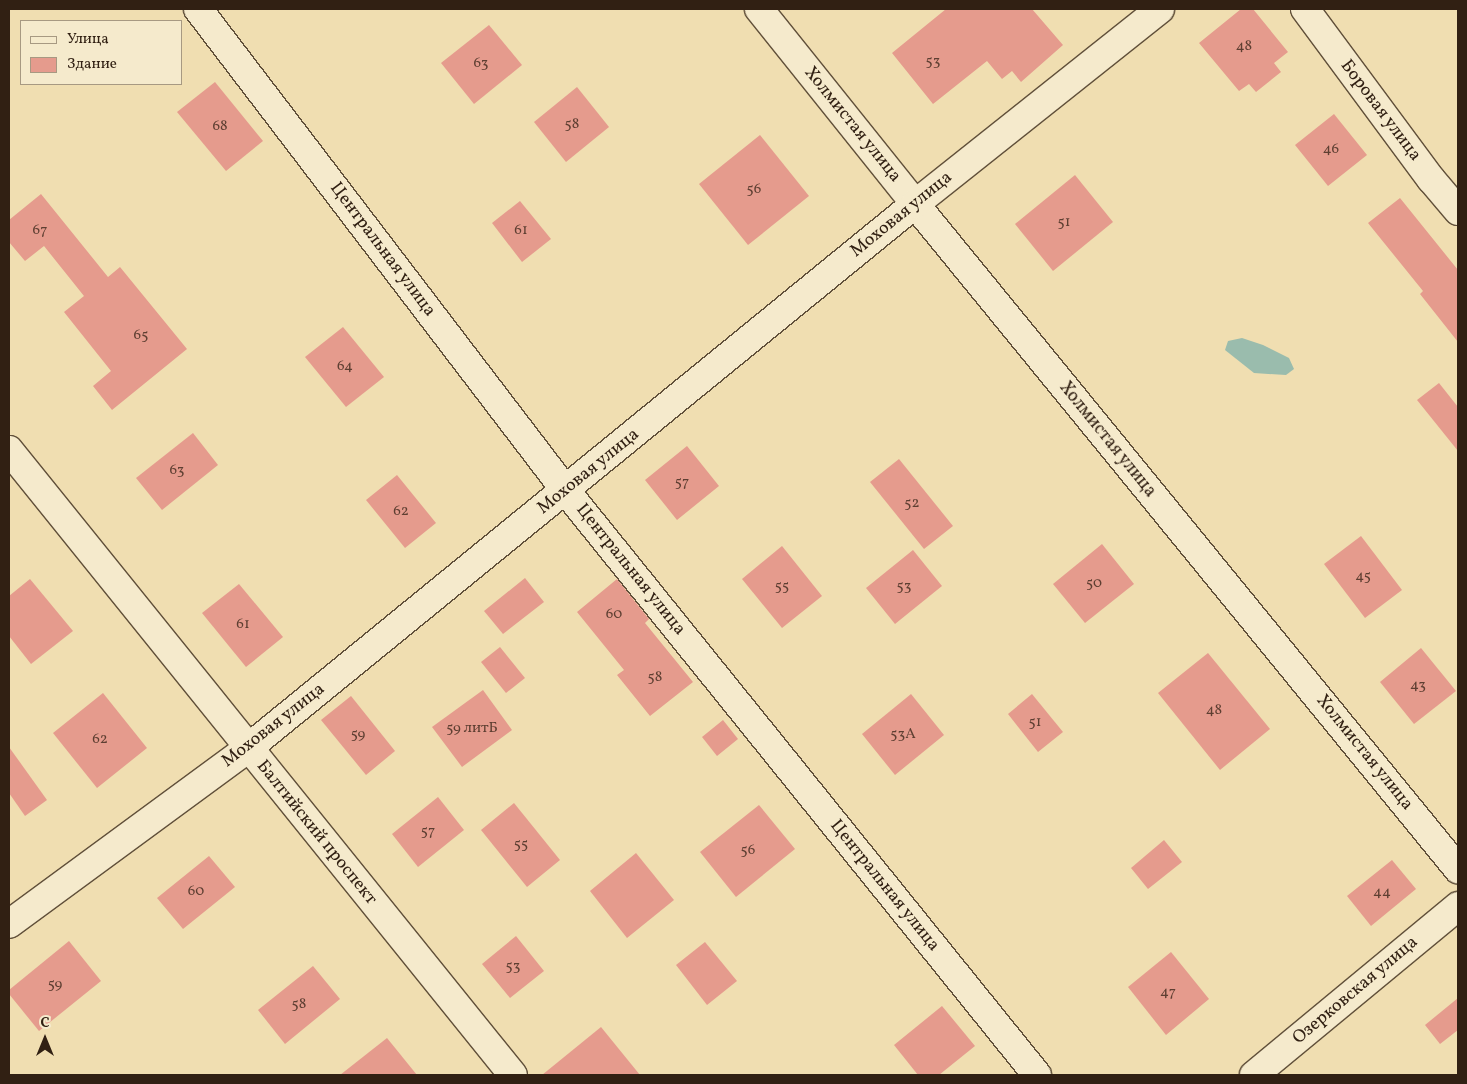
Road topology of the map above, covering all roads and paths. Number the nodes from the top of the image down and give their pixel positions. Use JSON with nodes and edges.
{"nodes":[{"id":1,"x":198,"y":9,"type":"edge"},
{"id":2,"x":759,"y":9,"type":"edge"},
{"id":3,"x":1160,"y":9,"type":"edge"},
{"id":4,"x":1304,"y":9,"type":"edge"},
{"id":5,"x":915,"y":204,"type":"junction"},
{"id":6,"x":1458,"y":211,"type":"edge"},
{"id":7,"x":9,"y":450,"type":"edge"},
{"id":8,"x":566,"y":491,"type":"junction"},
{"id":9,"x":247,"y":749,"type":"junction"},
{"id":10,"x":1458,"y":869,"type":"edge"},
{"id":11,"x":1458,"y":906,"type":"edge"},
{"id":12,"x":9,"y":924,"type":"edge"},
{"id":13,"x":512,"y":1075,"type":"edge"},
{"id":14,"x":1037,"y":1075,"type":"edge"},
{"id":15,"x":1254,"y":1075,"type":"edge"}],
"edges":[{"from":1,"to":8,"type":"street","name":"Центральная улица"},
{"from":2,"to":5,"type":"street","name":"Холмистая улица"},
{"from":3,"to":5,"type":"street","name":"Моховая улица"},
{"from":4,"to":6,"type":"street","name":"Боровая улица"},
{"from":5,"to":8,"type":"street","name":"Моховая улица"},
{"from":5,"to":10,"type":"street","name":"Холмистая улица"},
{"from":7,"to":9,"type":"street","name":"Балтийский проспект"},
{"from":8,"to":9,"type":"street","name":"Моховая улица"},
{"from":8,"to":14,"type":"street","name":"Центральная улица"},
{"from":9,"to":12,"type":"street","name":"Моховая улица"},
{"from":9,"to":13,"type":"street","name":"Балтийский проспект"},
{"from":11,"to":15,"type":"street","name":"Озерковская улица"}]}
